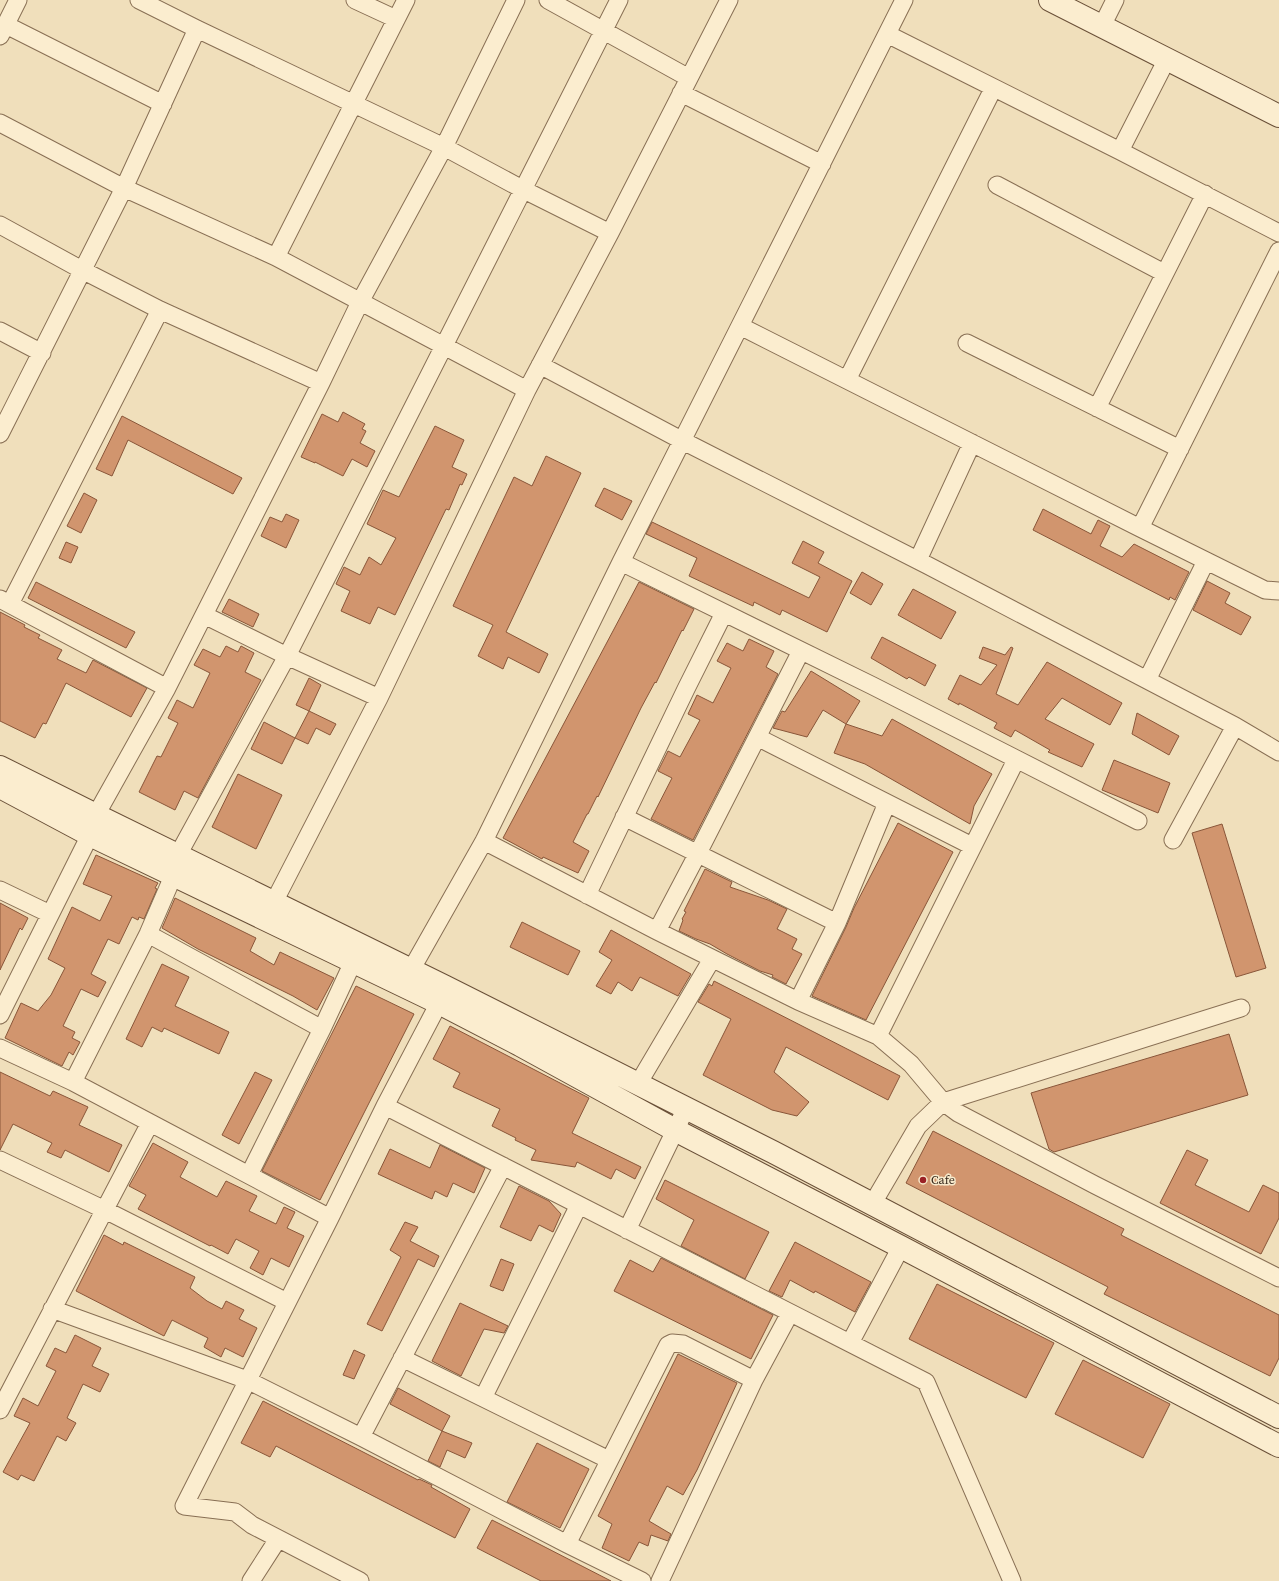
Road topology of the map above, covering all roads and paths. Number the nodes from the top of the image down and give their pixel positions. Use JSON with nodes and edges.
{"nodes":[{"id":1,"x":18,"y":0,"type":"edge"},
{"id":2,"x":139,"y":0,"type":"edge"},
{"id":3,"x":356,"y":0,"type":"edge"},
{"id":4,"x":406,"y":0,"type":"edge"},
{"id":5,"x":516,"y":0,"type":"edge"},
{"id":6,"x":548,"y":0,"type":"edge"},
{"id":7,"x":620,"y":0,"type":"edge"},
{"id":8,"x":729,"y":0,"type":"edge"},
{"id":9,"x":904,"y":0,"type":"edge"},
{"id":10,"x":1050,"y":0,"type":"edge"},
{"id":11,"x":1115,"y":0,"type":"edge"},
{"id":12,"x":396,"y":19,"type":"junction"},
{"id":13,"x":1102,"y":26,"type":"junction"},
{"id":14,"x":197,"y":29,"type":"junction"},
{"id":15,"x":3,"y":31,"type":"edge"},
{"id":16,"x":604,"y":31,"type":"junction"},
{"id":17,"x":887,"y":34,"type":"junction"},
{"id":18,"x":1167,"y":59,"type":"junction"},
{"id":19,"x":689,"y":78,"type":"junction"},
{"id":20,"x":994,"y":89,"type":"junction"},
{"id":21,"x":681,"y":93,"type":"junction"},
{"id":22,"x":354,"y":103,"type":"junction"},
{"id":23,"x":163,"y":104,"type":"junction"},
{"id":24,"x":1279,"y":116,"type":"edge"},
{"id":25,"x":0,"y":123,"type":"edge"},
{"id":26,"x":444,"y":147,"type":"junction"},
{"id":27,"x":1120,"y":151,"type":"junction"},
{"id":28,"x":822,"y":164,"type":"junction"},
{"id":29,"x":997,"y":185,"type":"dead end"},
{"id":30,"x":124,"y":188,"type":"junction"},
{"id":31,"x":524,"y":190,"type":"junction"},
{"id":32,"x":1205,"y":194,"type":"junction"},
{"id":33,"x":0,"y":225,"type":"edge"},
{"id":34,"x":610,"y":233,"type":"junction"},
{"id":35,"x":1279,"y":233,"type":"edge"},
{"id":36,"x":1279,"y":251,"type":"edge"},
{"id":37,"x":276,"y":258,"type":"junction"},
{"id":38,"x":82,"y":270,"type":"junction"},
{"id":39,"x":1164,"y":273,"type":"junction"},
{"id":40,"x":360,"y":302,"type":"junction"},
{"id":41,"x":160,"y":310,"type":"junction"},
{"id":42,"x":740,"y":326,"type":"junction"},
{"id":43,"x":0,"y":330,"type":"edge"},
{"id":44,"x":967,"y":343,"type":"dead end"},
{"id":45,"x":444,"y":347,"type":"junction"},
{"id":46,"x":42,"y":352,"type":"junction"},
{"id":47,"x":540,"y":366,"type":"junction"},
{"id":48,"x":847,"y":380,"type":"junction"},
{"id":49,"x":321,"y":383,"type":"junction"},
{"id":50,"x":527,"y":390,"type":"junction"},
{"id":51,"x":1096,"y":408,"type":"junction"},
{"id":52,"x":0,"y":434,"type":"edge"},
{"id":53,"x":683,"y":441,"type":"junction"},
{"id":54,"x":972,"y":443,"type":"junction"},
{"id":55,"x":1180,"y":449,"type":"junction"},
{"id":56,"x":1140,"y":528,"type":"junction"},
{"id":57,"x":918,"y":560,"type":"junction"},
{"id":58,"x":1206,"y":561,"type":"junction"},
{"id":59,"x":621,"y":562,"type":"junction"},
{"id":60,"x":1279,"y":591,"type":"edge"},
{"id":61,"x":5,"y":601,"type":"edge"},
{"id":62,"x":724,"y":613,"type":"junction"},
{"id":63,"x":204,"y":615,"type":"junction"},
{"id":64,"x":801,"y":651,"type":"junction"},
{"id":65,"x":287,"y":656,"type":"junction"},
{"id":66,"x":1147,"y":680,"type":"junction"},
{"id":67,"x":167,"y":688,"type":"junction"},
{"id":68,"x":379,"y":698,"type":"junction"},
{"id":69,"x":1235,"y":726,"type":"junction"},
{"id":70,"x":757,"y":737,"type":"junction"},
{"id":71,"x":1279,"y":752,"type":"edge"},
{"id":72,"x":1016,"y":760,"type":"junction"},
{"id":73,"x":0,"y":767,"type":"edge"},
{"id":74,"x":0,"y":787,"type":"edge"},
{"id":75,"x":887,"y":803,"type":"junction"},
{"id":76,"x":624,"y":817,"type":"junction"},
{"id":77,"x":1138,"y":821,"type":"dead end"},
{"id":78,"x":93,"y":825,"type":"junction"},
{"id":79,"x":1173,"y":840,"type":"dead end"},
{"id":80,"x":484,"y":841,"type":"junction"},
{"id":81,"x":972,"y":846,"type":"junction"},
{"id":82,"x":698,"y":853,"type":"junction"},
{"id":83,"x":176,"y":865,"type":"junction"},
{"id":84,"x":0,"y":890,"type":"edge"},
{"id":85,"x":586,"y":895,"type":"junction"},
{"id":86,"x":274,"y":902,"type":"junction"},
{"id":87,"x":50,"y":914,"type":"junction"},
{"id":88,"x":837,"y":923,"type":"junction"},
{"id":89,"x":657,"y":932,"type":"junction"},
{"id":90,"x":148,"y":934,"type":"junction"},
{"id":91,"x":712,"y":959,"type":"junction"},
{"id":92,"x":353,"y":962,"type":"junction"},
{"id":93,"x":410,"y":970,"type":"junction"},
{"id":94,"x":798,"y":1001,"type":"junction"},
{"id":95,"x":439,"y":1003,"type":"junction"},
{"id":96,"x":1241,"y":1008,"type":"dead end"},
{"id":97,"x":0,"y":1015,"type":"edge"},
{"id":98,"x":322,"y":1029,"type":"junction"},
{"id":99,"x":878,"y":1036,"type":"junction"},
{"id":100,"x":0,"y":1048,"type":"edge"},
{"id":101,"x":73,"y":1082,"type":"junction"},
{"id":102,"x":638,"y":1084,"type":"junction"},
{"id":103,"x":943,"y":1102,"type":"junction"},
{"id":104,"x":385,"y":1106,"type":"junction"},
{"id":105,"x":686,"y":1108,"type":"junction"},
{"id":106,"x":150,"y":1123,"type":"junction"},
{"id":107,"x":675,"y":1130,"type":"junction"},
{"id":108,"x":0,"y":1160,"type":"edge"},
{"id":109,"x":502,"y":1166,"type":"junction"},
{"id":110,"x":249,"y":1176,"type":"junction"},
{"id":111,"x":873,"y":1203,"type":"junction"},
{"id":112,"x":579,"y":1205,"type":"junction"},
{"id":113,"x":105,"y":1210,"type":"junction"},
{"id":114,"x":330,"y":1218,"type":"junction"},
{"id":115,"x":627,"y":1230,"type":"junction"},
{"id":116,"x":901,"y":1247,"type":"junction"},
{"id":117,"x":1279,"y":1278,"type":"edge"},
{"id":118,"x":287,"y":1302,"type":"junction"},
{"id":119,"x":52,"y":1309,"type":"junction"},
{"id":120,"x":790,"y":1313,"type":"junction"},
{"id":121,"x":1083,"y":1314,"type":"junction"},
{"id":122,"x":1072,"y":1337,"type":"junction"},
{"id":123,"x":850,"y":1343,"type":"junction"},
{"id":124,"x":402,"y":1358,"type":"junction"},
{"id":125,"x":247,"y":1380,"type":"junction"},
{"id":126,"x":754,"y":1380,"type":"junction"},
{"id":127,"x":483,"y":1398,"type":"junction"},
{"id":128,"x":0,"y":1410,"type":"edge"},
{"id":129,"x":1279,"y":1417,"type":"edge"},
{"id":130,"x":360,"y":1437,"type":"junction"},
{"id":131,"x":1279,"y":1446,"type":"edge"},
{"id":132,"x":609,"y":1460,"type":"junction"},
{"id":133,"x":278,"y":1539,"type":"junction"},
{"id":134,"x":567,"y":1544,"type":"junction"},
{"id":135,"x":250,"y":1581,"type":"edge"},
{"id":136,"x":360,"y":1581,"type":"edge"},
{"id":137,"x":642,"y":1581,"type":"edge"},
{"id":138,"x":660,"y":1581,"type":"edge"},
{"id":139,"x":1012,"y":1581,"type":"edge"}],
"edges":[{"from":1,"to":15,"type":"street"},
{"from":2,"to":14,"type":"street"},
{"from":3,"to":12,"type":"street"},
{"from":4,"to":12,"type":"street"},
{"from":5,"to":26,"type":"street"},
{"from":6,"to":16,"type":"street"},
{"from":7,"to":16,"type":"street"},
{"from":8,"to":19,"type":"street"},
{"from":9,"to":17,"type":"street"},
{"from":10,"to":13,"type":"street"},
{"from":11,"to":13,"type":"street"},
{"from":12,"to":22,"type":"street"},
{"from":13,"to":18,"type":"street"},
{"from":14,"to":22,"type":"street"},
{"from":14,"to":23,"type":"street"},
{"from":15,"to":23,"type":"street"},
{"from":16,"to":19,"type":"street"},
{"from":16,"to":31,"type":"street"},
{"from":17,"to":20,"type":"street"},
{"from":17,"to":28,"type":"street"},
{"from":18,"to":24,"type":"street"},
{"from":18,"to":27,"type":"street"},
{"from":19,"to":21,"type":"street"},
{"from":20,"to":27,"type":"street"},
{"from":20,"to":48,"type":"street"},
{"from":21,"to":28,"type":"street"},
{"from":21,"to":34,"type":"street"},
{"from":22,"to":26,"type":"street"},
{"from":22,"to":37,"type":"street"},
{"from":23,"to":30,"type":"street"},
{"from":25,"to":30,"type":"street"},
{"from":26,"to":31,"type":"street"},
{"from":26,"to":40,"type":"street"},
{"from":27,"to":32,"type":"street"},
{"from":28,"to":42,"type":"street"},
{"from":29,"to":39,"type":"street"},
{"from":30,"to":37,"type":"street"},
{"from":30,"to":38,"type":"street"},
{"from":31,"to":34,"type":"street"},
{"from":31,"to":45,"type":"street"},
{"from":32,"to":35,"type":"street"},
{"from":32,"to":39,"type":"street"},
{"from":33,"to":38,"type":"street"},
{"from":34,"to":47,"type":"street"},
{"from":36,"to":55,"type":"street"},
{"from":37,"to":40,"type":"street"},
{"from":38,"to":41,"type":"street"},
{"from":38,"to":46,"type":"street"},
{"from":39,"to":51,"type":"street"},
{"from":40,"to":45,"type":"street"},
{"from":40,"to":49,"type":"street"},
{"from":41,"to":49,"type":"street"},
{"from":41,"to":61,"type":"street"},
{"from":42,"to":48,"type":"street"},
{"from":42,"to":53,"type":"street"},
{"from":43,"to":46,"type":"street"},
{"from":44,"to":51,"type":"street"},
{"from":45,"to":50,"type":"street"},
{"from":45,"to":65,"type":"street"},
{"from":46,"to":52,"type":"street"},
{"from":47,"to":50,"type":"street"},
{"from":47,"to":53,"type":"street"},
{"from":48,"to":54,"type":"street"},
{"from":49,"to":63,"type":"street"},
{"from":50,"to":68,"type":"street"},
{"from":51,"to":55,"type":"street"},
{"from":53,"to":57,"type":"street"},
{"from":53,"to":59,"type":"street"},
{"from":54,"to":56,"type":"street"},
{"from":54,"to":57,"type":"street"},
{"from":55,"to":56,"type":"street"},
{"from":56,"to":58,"type":"street"},
{"from":57,"to":66,"type":"street"},
{"from":58,"to":60,"type":"street"},
{"from":58,"to":66,"type":"street"},
{"from":59,"to":62,"type":"street"},
{"from":59,"to":80,"type":"street"},
{"from":61,"to":67,"type":"street"},
{"from":62,"to":64,"type":"street"},
{"from":62,"to":76,"type":"street"},
{"from":63,"to":65,"type":"street"},
{"from":63,"to":67,"type":"street"},
{"from":64,"to":70,"type":"street"},
{"from":64,"to":72,"type":"street"},
{"from":65,"to":68,"type":"street"},
{"from":65,"to":83,"type":"street"},
{"from":66,"to":69,"type":"street"},
{"from":67,"to":78,"type":"street"},
{"from":68,"to":86,"type":"street"},
{"from":69,"to":71,"type":"street"},
{"from":69,"to":79,"type":"street"},
{"from":70,"to":75,"type":"street"},
{"from":70,"to":82,"type":"street"},
{"from":72,"to":77,"type":"street"},
{"from":72,"to":81,"type":"street"},
{"from":73,"to":78,"type":"street"},
{"from":74,"to":78,"type":"street"},
{"from":75,"to":81,"type":"street"},
{"from":75,"to":88,"type":"street"},
{"from":76,"to":82,"type":"street"},
{"from":76,"to":85,"type":"street"},
{"from":78,"to":83,"type":"street"},
{"from":78,"to":87,"type":"street"},
{"from":80,"to":85,"type":"street"},
{"from":80,"to":93,"type":"street"},
{"from":81,"to":99,"type":"street"},
{"from":82,"to":88,"type":"street"},
{"from":82,"to":89,"type":"street"},
{"from":83,"to":86,"type":"street"},
{"from":83,"to":90,"type":"street"},
{"from":83,"to":92,"type":"street"},
{"from":84,"to":87,"type":"street"},
{"from":85,"to":89,"type":"street"},
{"from":86,"to":93,"type":"street"},
{"from":87,"to":97,"type":"street"},
{"from":88,"to":94,"type":"street"},
{"from":89,"to":91,"type":"street"},
{"from":90,"to":98,"type":"street"},
{"from":90,"to":101,"type":"street"},
{"from":91,"to":94,"type":"street"},
{"from":91,"to":102,"type":"street"},
{"from":92,"to":95,"type":"street"},
{"from":92,"to":98,"type":"street"},
{"from":93,"to":102,"type":"street"},
{"from":94,"to":99,"type":"street"},
{"from":95,"to":104,"type":"street"},
{"from":95,"to":107,"type":"street"},
{"from":96,"to":103,"type":"street"},
{"from":98,"to":110,"type":"street"},
{"from":99,"to":103,"type":"street"},
{"from":100,"to":101,"type":"street"},
{"from":101,"to":106,"type":"street"},
{"from":102,"to":105,"type":"street"},
{"from":103,"to":111,"type":"street"},
{"from":103,"to":117,"type":"street"},
{"from":104,"to":109,"type":"street"},
{"from":104,"to":114,"type":"street"},
{"from":105,"to":107,"type":"street"},
{"from":105,"to":111,"type":"street"},
{"from":106,"to":110,"type":"street"},
{"from":106,"to":113,"type":"street"},
{"from":107,"to":115,"type":"street"},
{"from":107,"to":116,"type":"street"},
{"from":108,"to":113,"type":"street"},
{"from":109,"to":112,"type":"street"},
{"from":109,"to":124,"type":"street"},
{"from":110,"to":114,"type":"street"},
{"from":111,"to":121,"type":"street"},
{"from":112,"to":115,"type":"street"},
{"from":112,"to":127,"type":"street"},
{"from":113,"to":118,"type":"street"},
{"from":113,"to":119,"type":"street"},
{"from":114,"to":118,"type":"street"},
{"from":115,"to":120,"type":"street"},
{"from":116,"to":122,"type":"street"},
{"from":116,"to":123,"type":"street"},
{"from":118,"to":125,"type":"street"},
{"from":119,"to":125,"type":"street"},
{"from":119,"to":128,"type":"street"},
{"from":120,"to":123,"type":"street"},
{"from":120,"to":126,"type":"street"},
{"from":121,"to":122,"type":"street"},
{"from":121,"to":129,"type":"street"},
{"from":122,"to":131,"type":"street"},
{"from":123,"to":139,"type":"street"},
{"from":124,"to":127,"type":"street"},
{"from":124,"to":130,"type":"street"},
{"from":125,"to":130,"type":"street"},
{"from":125,"to":133,"type":"street"},
{"from":126,"to":132,"type":"street"},
{"from":126,"to":138,"type":"street"},
{"from":127,"to":132,"type":"street"},
{"from":130,"to":134,"type":"street"},
{"from":132,"to":134,"type":"street"},
{"from":133,"to":135,"type":"street"},
{"from":133,"to":136,"type":"street"},
{"from":134,"to":137,"type":"street"}]}
